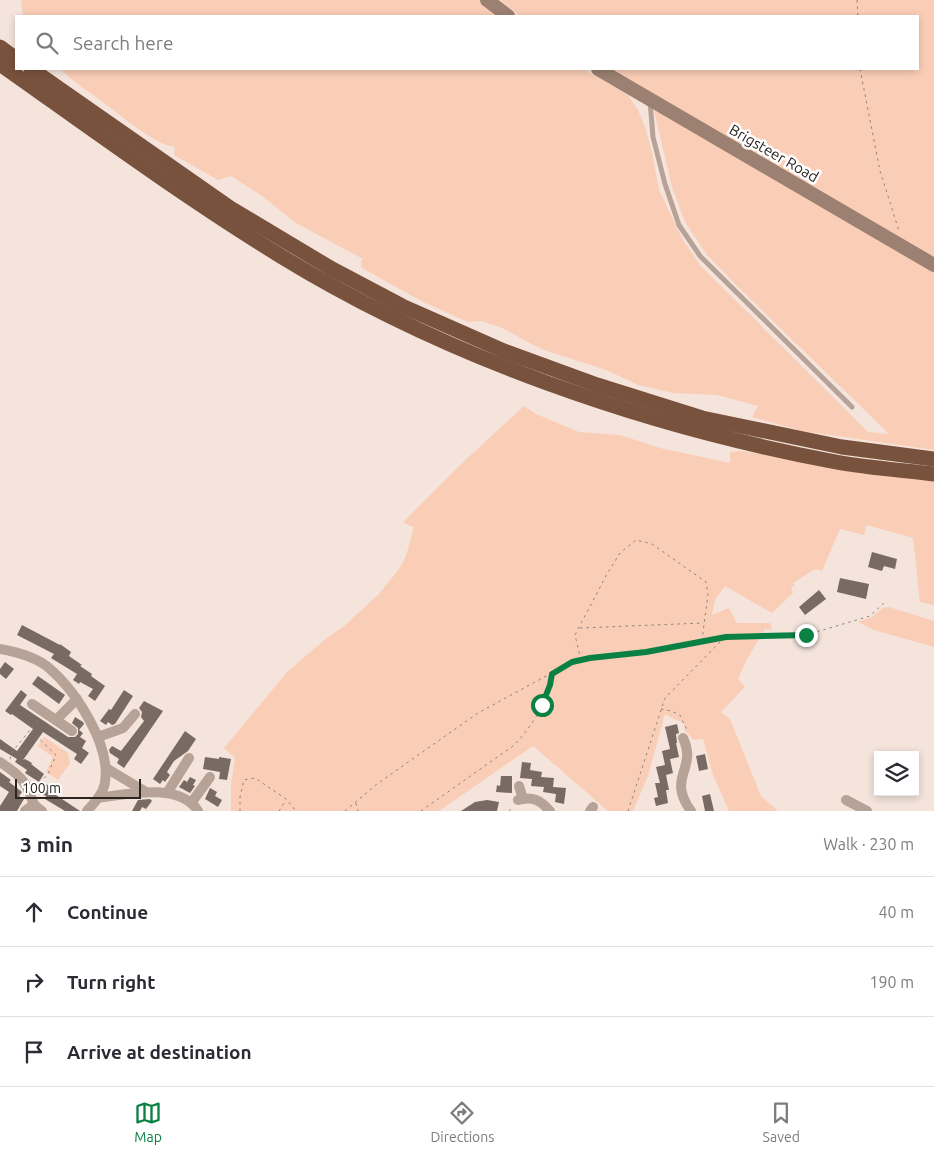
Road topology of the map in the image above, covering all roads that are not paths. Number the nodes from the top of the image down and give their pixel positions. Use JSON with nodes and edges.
{"nodes":[{"id":1,"x":487,"y":0,"type":"edge"},
{"id":2,"x":507,"y":15,"type":"edge"},
{"id":3,"x":0,"y":47,"type":"edge"},
{"id":4,"x":15,"y":57,"type":"edge"},
{"id":5,"x":0,"y":64,"type":"edge"},
{"id":6,"x":32,"y":70,"type":"edge"},
{"id":7,"x":600,"y":70,"type":"edge"},
{"id":8,"x":650,"y":98,"type":"junction"},
{"id":9,"x":934,"y":266,"type":"edge"},
{"id":10,"x":852,"y":407,"type":"dead end"},
{"id":11,"x":934,"y":459,"type":"edge"},
{"id":12,"x":934,"y":474,"type":"edge"},
{"id":13,"x":0,"y":649,"type":"edge"},
{"id":14,"x":77,"y":699,"type":"junction"},
{"id":15,"x":32,"y":704,"type":"dead end"},
{"id":16,"x":135,"y":714,"type":"dead end"},
{"id":17,"x":56,"y":720,"type":"junction"},
{"id":18,"x":72,"y":731,"type":"dead end"},
{"id":19,"x":98,"y":737,"type":"junction"},
{"id":20,"x":683,"y":738,"type":"road end"},
{"id":21,"x":189,"y":758,"type":"dead end"},
{"id":22,"x":4,"y":764,"type":"edge"},
{"id":23,"x":106,"y":768,"type":"junction"},
{"id":24,"x":210,"y":777,"type":"dead end"},
{"id":25,"x":519,"y":786,"type":"dead end"},
{"id":26,"x":146,"y":792,"type":"junction"},
{"id":27,"x":167,"y":793,"type":"junction"},
{"id":28,"x":98,"y":798,"type":"junction"},
{"id":29,"x":846,"y":800,"type":"dead end"},
{"id":30,"x":192,"y":802,"type":"junction"},
{"id":31,"x":29,"y":803,"type":"edge"},
{"id":32,"x":42,"y":811,"type":"edge"},
{"id":33,"x":87,"y":811,"type":"edge"},
{"id":34,"x":198,"y":811,"type":"edge"},
{"id":35,"x":550,"y":811,"type":"edge"},
{"id":36,"x":691,"y":811,"type":"edge"},
{"id":37,"x":867,"y":811,"type":"edge"}],
"edges":[{"from":1,"to":2,"type":"street"},
{"from":3,"to":4,"type":"highway"},
{"from":5,"to":12,"type":"highway"},
{"from":6,"to":11,"type":"highway"},
{"from":7,"to":8,"type":"street","name":"Brigsteer Road"},
{"from":8,"to":9,"type":"street","name":"Brigsteer Road"},
{"from":8,"to":10,"type":"lane"},
{"from":13,"to":14,"type":"street"},
{"from":14,"to":17,"type":"street"},
{"from":14,"to":19,"type":"street"},
{"from":15,"to":17,"type":"street"},
{"from":16,"to":19,"type":"street"},
{"from":17,"to":18,"type":"street"},
{"from":19,"to":23,"type":"street"},
{"from":20,"to":36,"type":"street"},
{"from":21,"to":27,"type":"street"},
{"from":22,"to":31,"type":"street"},
{"from":23,"to":26,"type":"street"},
{"from":23,"to":28,"type":"street"},
{"from":24,"to":30,"type":"street"},
{"from":25,"to":35,"type":"street"},
{"from":26,"to":27,"type":"street"},
{"from":26,"to":28,"type":"street"},
{"from":27,"to":30,"type":"street"},
{"from":28,"to":33,"type":"street"},
{"from":29,"to":37,"type":"street"},
{"from":30,"to":34,"type":"street"},
{"from":31,"to":32,"type":"street"}]}
